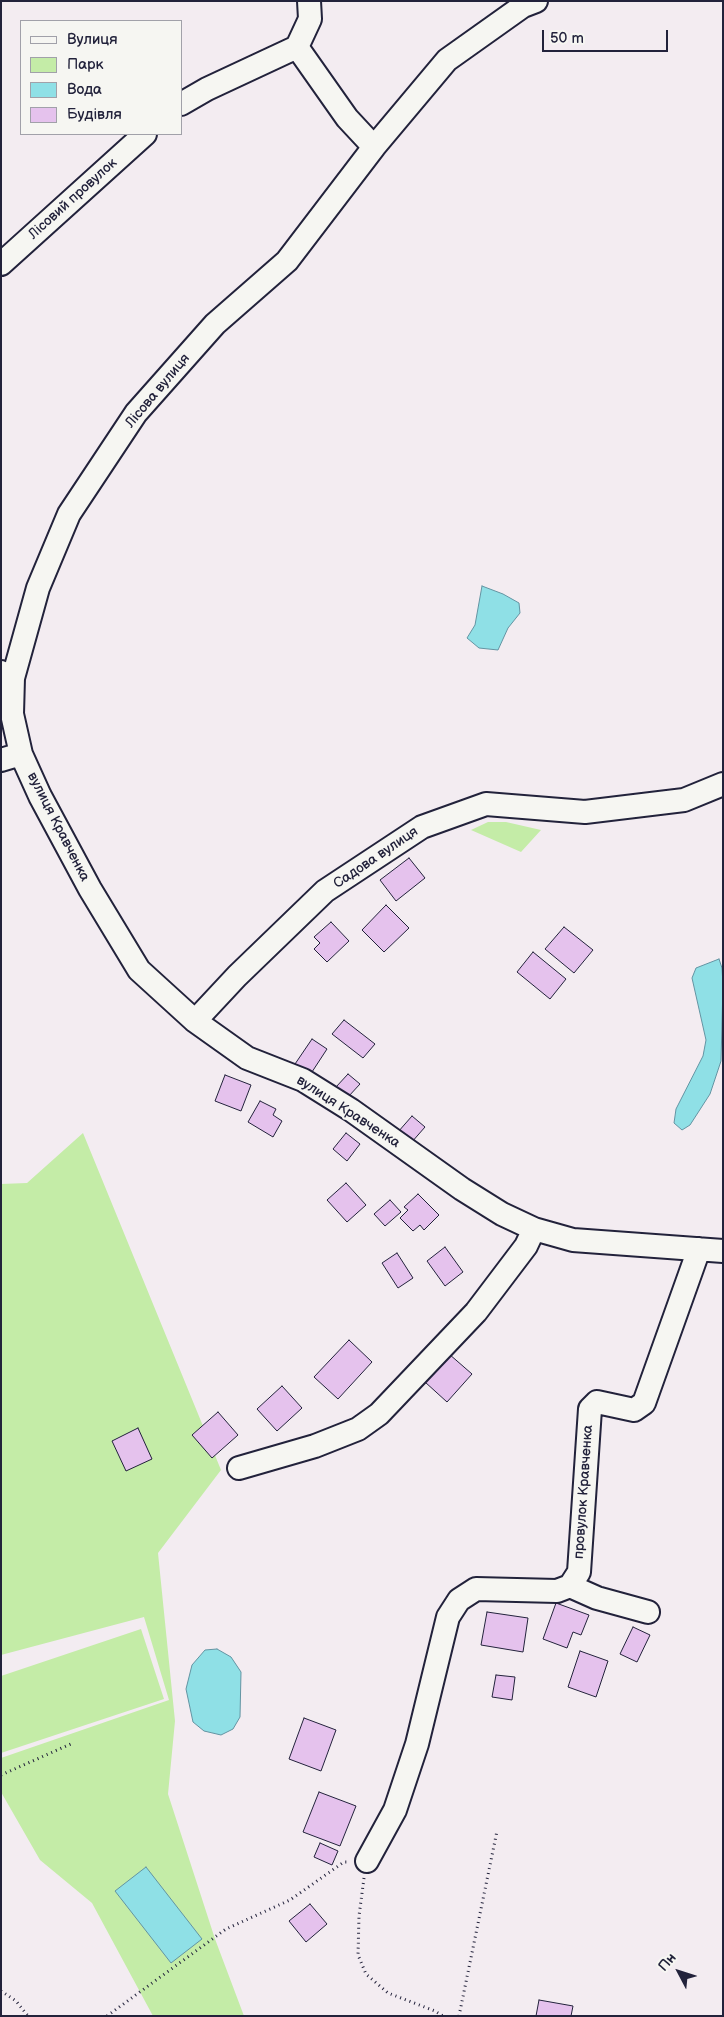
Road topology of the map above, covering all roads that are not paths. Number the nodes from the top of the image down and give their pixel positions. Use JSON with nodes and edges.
{"nodes":[{"id":1,"x":309,"y":1,"type":"edge"},
{"id":2,"x":536,"y":1,"type":"edge"},
{"id":3,"x":297,"y":47,"type":"junction"},
{"id":4,"x":182,"y":103,"type":"edge"},
{"id":5,"x":144,"y":135,"type":"edge"},
{"id":6,"x":374,"y":147,"type":"junction"},
{"id":7,"x":1,"y":264,"type":"edge"},
{"id":8,"x":7,"y":675,"type":"edge"},
{"id":9,"x":11,"y":757,"type":"edge"},
{"id":10,"x":723,"y":784,"type":"edge"},
{"id":11,"x":195,"y":1021,"type":"junction"},
{"id":12,"x":534,"y":1229,"type":"junction"},
{"id":13,"x":699,"y":1249,"type":"junction"},
{"id":14,"x":723,"y":1251,"type":"edge"},
{"id":15,"x":240,"y":1468,"type":"dead end"},
{"id":16,"x":570,"y":1586,"type":"junction"},
{"id":17,"x":648,"y":1612,"type":"dead end"},
{"id":18,"x":367,"y":1861,"type":"road end"}],
"edges":[{"from":1,"to":3,"type":"street"},
{"from":2,"to":6,"type":"street","name":"Лісова вулиця"},
{"from":3,"to":4,"type":"street"},
{"from":3,"to":6,"type":"street"},
{"from":5,"to":7,"type":"street","name":"Лісовий провулок"},
{"from":6,"to":8,"type":"street","name":"Лісова вулиця"},
{"from":8,"to":9,"type":"street","name":"вулиця Кравченка"},
{"from":9,"to":11,"type":"street","name":"вулиця Кравченка"},
{"from":10,"to":11,"type":"street","name":"Садова вулиця"},
{"from":11,"to":12,"type":"street","name":"вулиця Кравченка"},
{"from":12,"to":13,"type":"street","name":"вулиця Кравченка"},
{"from":12,"to":15,"type":"street"},
{"from":13,"to":14,"type":"street","name":"вулиця Кравченка"},
{"from":13,"to":16,"type":"street","name":"провулок Кравченка"},
{"from":16,"to":17,"type":"street"},
{"from":16,"to":18,"type":"street"}]}
